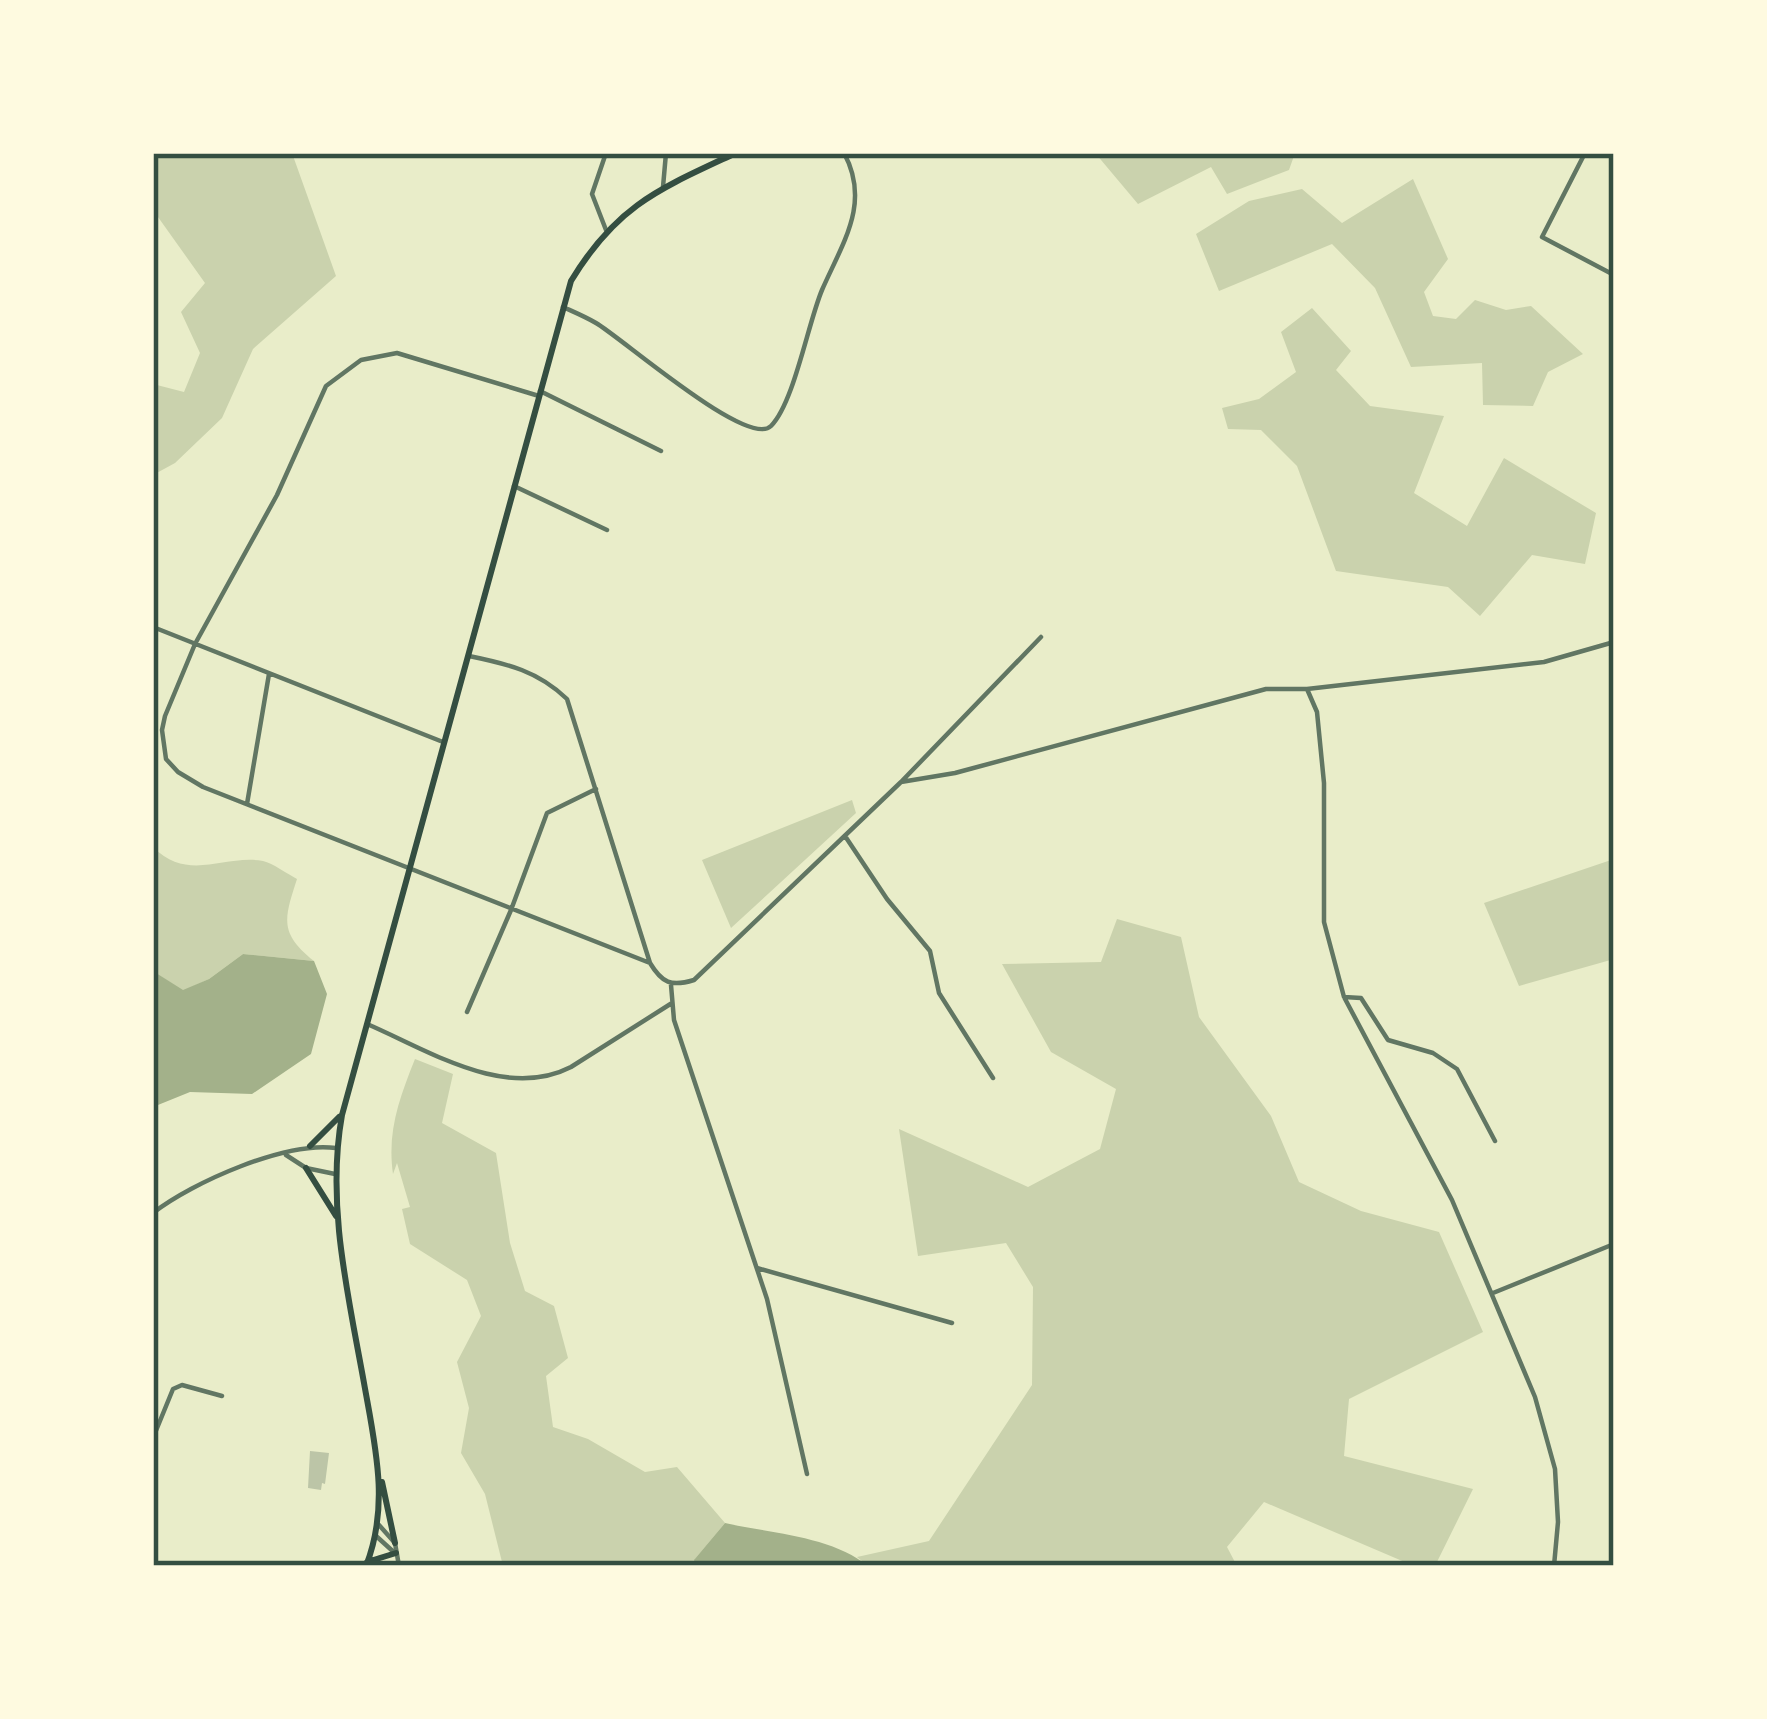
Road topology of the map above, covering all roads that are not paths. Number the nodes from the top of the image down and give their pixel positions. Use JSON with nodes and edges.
{"nodes":[{"id":1,"x":606,"y":153,"type":"edge"},
{"id":2,"x":666,"y":153,"type":"edge"},
{"id":3,"x":736,"y":153,"type":"edge"},
{"id":4,"x":844,"y":153,"type":"edge"},
{"id":5,"x":1585,"y":153,"type":"edge"},
{"id":6,"x":663,"y":187,"type":"junction"},
{"id":7,"x":606,"y":230,"type":"junction"},
{"id":8,"x":1614,"y":275,"type":"edge"},
{"id":9,"x":562,"y":307,"type":"junction"},
{"id":10,"x":540,"y":394,"type":"junction"},
{"id":11,"x":661,"y":451,"type":"dead end"},
{"id":12,"x":514,"y":486,"type":"junction"},
{"id":13,"x":607,"y":530,"type":"dead end"},
{"id":14,"x":153,"y":627,"type":"edge"},
{"id":15,"x":1040,"y":638,"type":"dead end"},
{"id":16,"x":1614,"y":642,"type":"edge"},
{"id":17,"x":195,"y":644,"type":"junction"},
{"id":18,"x":469,"y":656,"type":"junction"},
{"id":19,"x":269,"y":674,"type":"junction"},
{"id":20,"x":1307,"y":689,"type":"junction"},
{"id":21,"x":443,"y":742,"type":"junction"},
{"id":22,"x":901,"y":782,"type":"junction"},
{"id":23,"x":597,"y":789,"type":"junction"},
{"id":24,"x":247,"y":804,"type":"junction"},
{"id":25,"x":845,"y":836,"type":"junction"},
{"id":26,"x":410,"y":868,"type":"junction"},
{"id":27,"x":511,"y":910,"type":"junction"},
{"id":28,"x":650,"y":964,"type":"junction"},
{"id":29,"x":671,"y":985,"type":"junction"},
{"id":30,"x":1344,"y":997,"type":"junction"},
{"id":31,"x":672,"y":1004,"type":"junction"},
{"id":32,"x":467,"y":1012,"type":"dead end"},
{"id":33,"x":367,"y":1024,"type":"junction"},
{"id":34,"x":993,"y":1078,"type":"dead end"},
{"id":35,"x":342,"y":1114,"type":"junction"},
{"id":36,"x":1495,"y":1141,"type":"dead end"},
{"id":37,"x":310,"y":1145,"type":"junction"},
{"id":38,"x":336,"y":1148,"type":"junction"},
{"id":39,"x":286,"y":1155,"type":"junction"},
{"id":40,"x":306,"y":1168,"type":"junction"},
{"id":41,"x":335,"y":1174,"type":"junction"},
{"id":42,"x":153,"y":1213,"type":"edge"},
{"id":43,"x":338,"y":1217,"type":"junction"},
{"id":44,"x":1614,"y":1244,"type":"edge"},
{"id":45,"x":757,"y":1268,"type":"junction"},
{"id":46,"x":1493,"y":1293,"type":"junction"},
{"id":47,"x":952,"y":1323,"type":"dead end"},
{"id":48,"x":222,"y":1396,"type":"dead end"},
{"id":49,"x":153,"y":1438,"type":"edge"},
{"id":50,"x":380,"y":1473,"type":"junction"},
{"id":51,"x":807,"y":1474,"type":"dead end"},
{"id":52,"x":377,"y":1523,"type":"junction"},
{"id":53,"x":375,"y":1535,"type":"junction"},
{"id":54,"x":395,"y":1543,"type":"junction"},
{"id":55,"x":396,"y":1554,"type":"junction"},
{"id":56,"x":367,"y":1564,"type":"edge"},
{"id":57,"x":399,"y":1566,"type":"edge"},
{"id":58,"x":1554,"y":1566,"type":"edge"}],
"edges":[{"from":1,"to":7,"type":"street"},
{"from":2,"to":6,"type":"street"},
{"from":3,"to":6,"type":"highway"},
{"from":4,"to":9,"type":"street"},
{"from":5,"to":8,"type":"street"},
{"from":6,"to":7,"type":"highway"},
{"from":7,"to":9,"type":"highway"},
{"from":9,"to":10,"type":"highway"},
{"from":10,"to":11,"type":"street"},
{"from":10,"to":12,"type":"highway"},
{"from":10,"to":17,"type":"street"},
{"from":12,"to":13,"type":"street"},
{"from":12,"to":18,"type":"highway"},
{"from":14,"to":17,"type":"street"},
{"from":15,"to":22,"type":"street"},
{"from":16,"to":20,"type":"street"},
{"from":17,"to":19,"type":"street"},
{"from":17,"to":24,"type":"street"},
{"from":18,"to":21,"type":"highway"},
{"from":18,"to":23,"type":"street"},
{"from":19,"to":21,"type":"street"},
{"from":19,"to":24,"type":"street"},
{"from":20,"to":22,"type":"street"},
{"from":20,"to":30,"type":"street"},
{"from":21,"to":26,"type":"highway"},
{"from":22,"to":25,"type":"street"},
{"from":23,"to":27,"type":"street"},
{"from":23,"to":28,"type":"street"},
{"from":24,"to":26,"type":"street"},
{"from":25,"to":29,"type":"street"},
{"from":25,"to":34,"type":"street"},
{"from":26,"to":27,"type":"street"},
{"from":26,"to":33,"type":"highway"},
{"from":27,"to":28,"type":"street"},
{"from":27,"to":32,"type":"street"},
{"from":28,"to":29,"type":"street"},
{"from":29,"to":31,"type":"street"},
{"from":30,"to":36,"type":"street"},
{"from":30,"to":46,"type":"street"},
{"from":31,"to":33,"type":"street"},
{"from":31,"to":45,"type":"street"},
{"from":33,"to":35,"type":"highway"},
{"from":35,"to":37,"type":"highway"},
{"from":35,"to":38,"type":"highway"},
{"from":37,"to":38,"type":"street"},
{"from":37,"to":39,"type":"street"},
{"from":38,"to":41,"type":"highway"},
{"from":39,"to":40,"type":"street"},
{"from":39,"to":42,"type":"street"},
{"from":40,"to":41,"type":"street"},
{"from":40,"to":43,"type":"highway"},
{"from":41,"to":43,"type":"highway"},
{"from":43,"to":50,"type":"highway"},
{"from":44,"to":46,"type":"street"},
{"from":45,"to":47,"type":"street"},
{"from":45,"to":51,"type":"street"},
{"from":46,"to":58,"type":"street"},
{"from":48,"to":49,"type":"street"},
{"from":50,"to":52,"type":"highway"},
{"from":50,"to":54,"type":"highway"},
{"from":52,"to":53,"type":"highway"},
{"from":52,"to":54,"type":"street"},
{"from":53,"to":55,"type":"street"},
{"from":53,"to":56,"type":"highway"},
{"from":54,"to":55,"type":"street"},
{"from":55,"to":56,"type":"highway"},
{"from":55,"to":57,"type":"street"}]}
